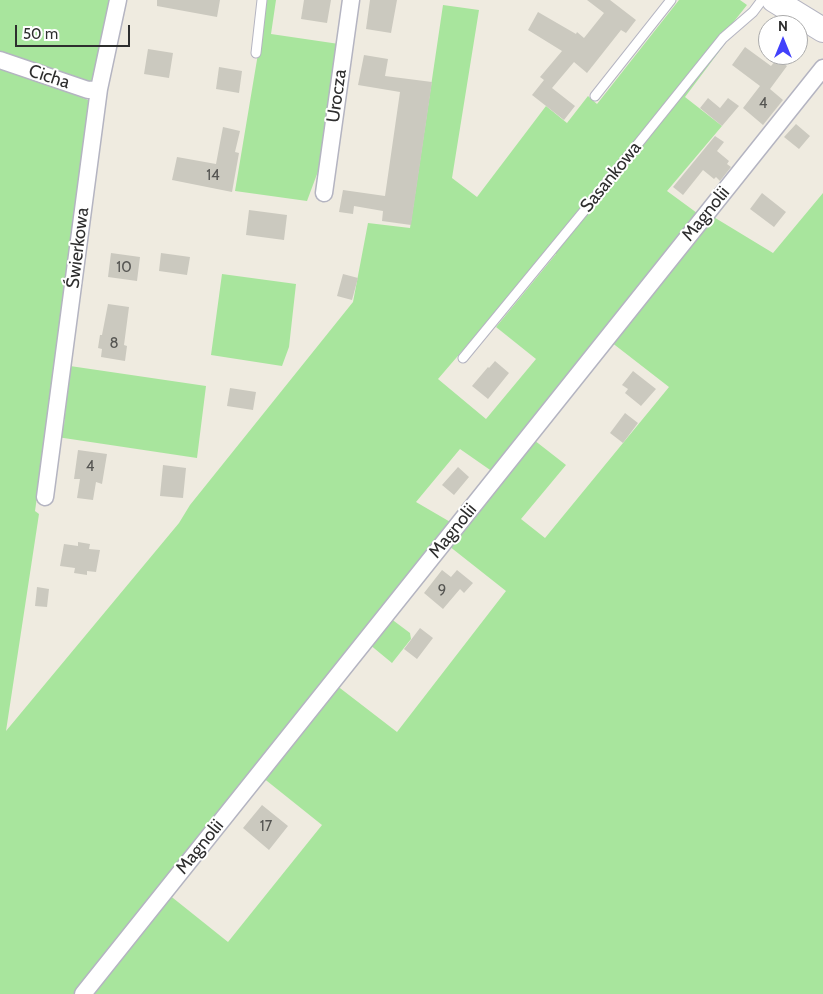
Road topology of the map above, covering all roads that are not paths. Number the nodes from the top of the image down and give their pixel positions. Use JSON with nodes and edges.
{"nodes":[{"id":1,"x":118,"y":0,"type":"edge"},
{"id":2,"x":262,"y":0,"type":"edge"},
{"id":3,"x":351,"y":0,"type":"edge"},
{"id":4,"x":671,"y":0,"type":"edge"},
{"id":5,"x":762,"y":0,"type":"edge"},
{"id":6,"x":774,"y":0,"type":"edge"},
{"id":7,"x":823,"y":30,"type":"edge"},
{"id":8,"x":256,"y":53,"type":"dead end"},
{"id":9,"x":0,"y":60,"type":"edge"},
{"id":10,"x":823,"y":68,"type":"edge"},
{"id":11,"x":99,"y":90,"type":"junction"},
{"id":12,"x":595,"y":96,"type":"dead end"},
{"id":13,"x":324,"y":193,"type":"dead end"},
{"id":14,"x":463,"y":358,"type":"dead end"},
{"id":15,"x":45,"y":497,"type":"dead end"},
{"id":16,"x":83,"y":994,"type":"edge"}],
"edges":[{"from":1,"to":11,"type":"street","name":"Świerkowa"},
{"from":2,"to":8,"type":"lane"},
{"from":3,"to":13,"type":"street","name":"Urocza"},
{"from":4,"to":12,"type":"lane"},
{"from":5,"to":14,"type":"lane","name":"Sasankowa"},
{"from":6,"to":7,"type":"main road"},
{"from":9,"to":11,"type":"street","name":"Cicha"},
{"from":10,"to":16,"type":"street","name":"Magnolii"},
{"from":11,"to":15,"type":"street","name":"Świerkowa"}]}
